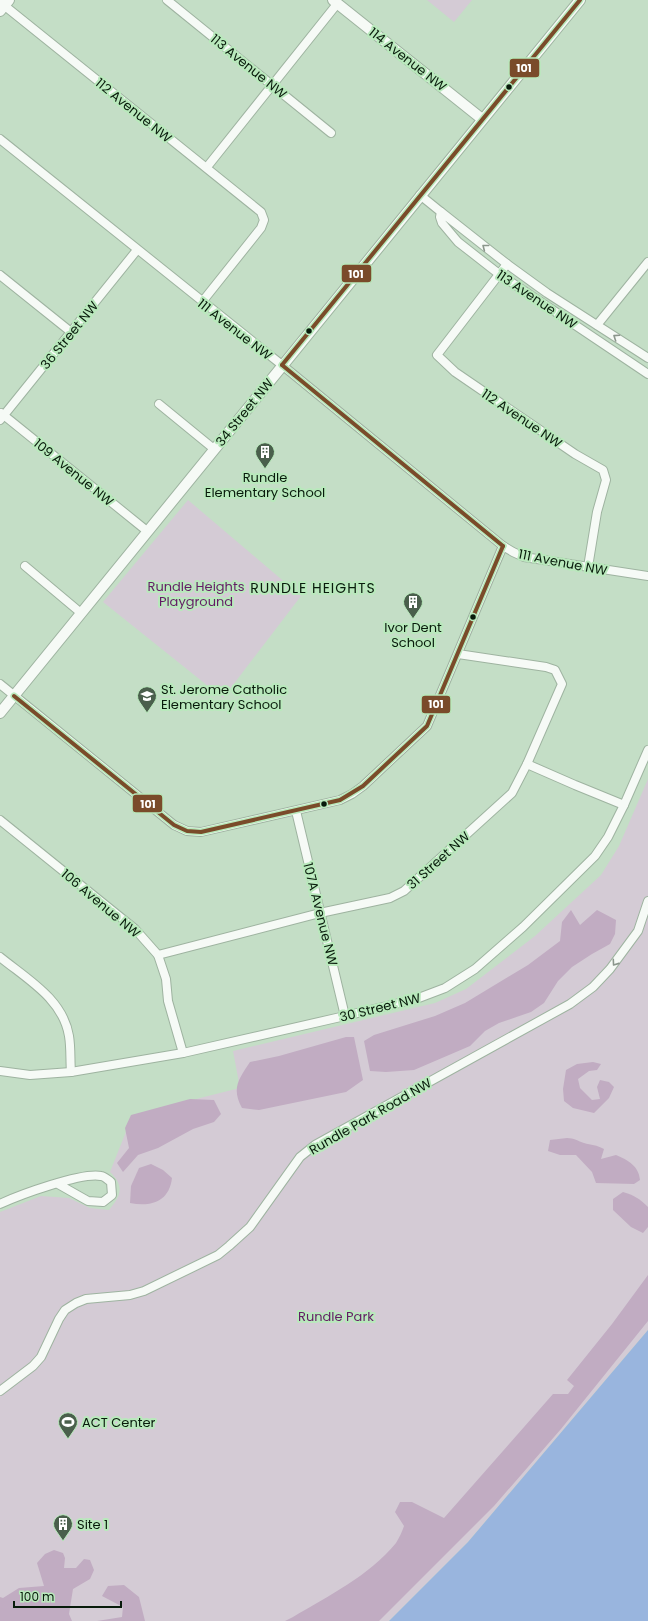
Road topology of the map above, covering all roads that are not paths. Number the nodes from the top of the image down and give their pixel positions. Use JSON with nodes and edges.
{"nodes":[{"id":1,"x":166,"y":0,"type":"edge"},
{"id":2,"x":580,"y":0,"type":"edge"},
{"id":3,"x":335,"y":2,"type":"edge"},
{"id":4,"x":3,"y":4,"type":"edge"},
{"id":5,"x":272,"y":84,"type":"junction"},
{"id":6,"x":482,"y":119,"type":"junction"},
{"id":7,"x":331,"y":133,"type":"dead end"},
{"id":8,"x":0,"y":139,"type":"edge"},
{"id":9,"x":207,"y":167,"type":"junction"},
{"id":10,"x":420,"y":195,"type":"junction"},
{"id":11,"x":441,"y":212,"type":"junction"},
{"id":12,"x":138,"y":250,"type":"junction"},
{"id":13,"x":648,"y":262,"type":"edge"},
{"id":14,"x":507,"y":264,"type":"junction"},
{"id":15,"x":499,"y":274,"type":"junction"},
{"id":16,"x":0,"y":275,"type":"edge"},
{"id":17,"x":202,"y":302,"type":"junction"},
{"id":18,"x":597,"y":325,"type":"junction"},
{"id":19,"x":71,"y":332,"type":"junction"},
{"id":20,"x":648,"y":358,"type":"edge"},
{"id":21,"x":282,"y":365,"type":"junction"},
{"id":22,"x":648,"y":374,"type":"edge"},
{"id":23,"x":159,"y":404,"type":"dead end"},
{"id":24,"x":1,"y":416,"type":"edge"},
{"id":25,"x":214,"y":449,"type":"junction"},
{"id":26,"x":148,"y":530,"type":"junction"},
{"id":27,"x":503,"y":546,"type":"junction"},
{"id":28,"x":25,"y":566,"type":"dead end"},
{"id":29,"x":588,"y":567,"type":"junction"},
{"id":30,"x":648,"y":576,"type":"edge"},
{"id":31,"x":81,"y":613,"type":"junction"},
{"id":32,"x":458,"y":654,"type":"junction"},
{"id":33,"x":0,"y":684,"type":"edge"},
{"id":34,"x":14,"y":696,"type":"junction"},
{"id":35,"x":0,"y":713,"type":"edge"},
{"id":36,"x":648,"y":750,"type":"edge"},
{"id":37,"x":527,"y":764,"type":"junction"},
{"id":38,"x":624,"y":805,"type":"junction"},
{"id":39,"x":296,"y":811,"type":"junction"},
{"id":40,"x":0,"y":820,"type":"edge"},
{"id":41,"x":648,"y":900,"type":"edge"},
{"id":42,"x":320,"y":913,"type":"junction"},
{"id":43,"x":158,"y":955,"type":"junction"},
{"id":44,"x":0,"y":957,"type":"edge"},
{"id":45,"x":345,"y":1016,"type":"junction"},
{"id":46,"x":183,"y":1053,"type":"junction"},
{"id":47,"x":0,"y":1071,"type":"edge"},
{"id":48,"x":71,"y":1072,"type":"junction"},
{"id":49,"x":58,"y":1184,"type":"junction"},
{"id":50,"x":0,"y":1204,"type":"edge"},
{"id":51,"x":0,"y":1391,"type":"edge"}],
"edges":[{"from":1,"to":5,"type":"street","name":"113 Avenue NW"},
{"from":2,"to":6,"type":"street","name":"34 Street NW"},
{"from":3,"to":5,"type":"street"},
{"from":3,"to":6,"type":"street","name":"114 Avenue NW"},
{"from":4,"to":9,"type":"street","name":"112 Avenue NW"},
{"from":5,"to":7,"type":"street","name":"113 Avenue NW"},
{"from":5,"to":9,"type":"street"},
{"from":6,"to":10,"type":"street","name":"34 Street NW"},
{"from":8,"to":12,"type":"street","name":"111 Avenue NW"},
{"from":9,"to":17,"type":"street","name":"112 Avenue NW"},
{"from":10,"to":11,"type":"street","name":"113 Avenue NW"},
{"from":10,"to":21,"type":"street","name":"34 Street NW"},
{"from":14,"to":11,"type":"street","name":"113 Avenue NW","one_way":true},
{"from":11,"to":15,"type":"street","name":"113 Avenue NW"},
{"from":12,"to":17,"type":"street","name":"111 Avenue NW"},
{"from":12,"to":19,"type":"street","name":"36 Street NW"},
{"from":13,"to":18,"type":"street"},
{"from":14,"to":15,"type":"street"},
{"from":14,"to":18,"type":"street","name":"113 Avenue NW"},
{"from":15,"to":22,"type":"street","name":"113 Avenue NW"},
{"from":15,"to":29,"type":"street","name":"112 Avenue NW"},
{"from":16,"to":19,"type":"street"},
{"from":17,"to":21,"type":"street","name":"111 Avenue NW"},
{"from":20,"to":18,"type":"street","name":"113 Avenue NW","one_way":true},
{"from":19,"to":24,"type":"street","name":"36 Street NW"},
{"from":21,"to":25,"type":"street","name":"34 Street NW"},
{"from":21,"to":27,"type":"street","name":"111 Avenue NW"},
{"from":23,"to":25,"type":"street"},
{"from":24,"to":26,"type":"street","name":"109 Avenue NW"},
{"from":25,"to":26,"type":"street","name":"34 Street NW"},
{"from":26,"to":31,"type":"street","name":"34 Street NW"},
{"from":27,"to":29,"type":"street","name":"111 Avenue NW"},
{"from":27,"to":32,"type":"street"},
{"from":28,"to":31,"type":"street"},
{"from":29,"to":30,"type":"street","name":"111 Avenue NW"},
{"from":31,"to":34,"type":"street","name":"34 Street NW"},
{"from":32,"to":37,"type":"street","name":"31 Street NW"},
{"from":32,"to":39,"type":"street"},
{"from":33,"to":34,"type":"street"},
{"from":34,"to":35,"type":"street","name":"34 Street NW"},
{"from":34,"to":39,"type":"street"},
{"from":36,"to":38,"type":"street","name":"30 Street NW"},
{"from":37,"to":38,"type":"street"},
{"from":37,"to":42,"type":"street","name":"31 Street NW"},
{"from":38,"to":45,"type":"street","name":"30 Street NW"},
{"from":39,"to":42,"type":"street","name":"107A Avenue NW"},
{"from":40,"to":43,"type":"street","name":"106 Avenue NW"},
{"from":41,"to":51,"type":"street","name":"Rundle Park Road NW","one_way":true},
{"from":42,"to":43,"type":"street","name":"31 Street NW"},
{"from":42,"to":45,"type":"street","name":"107A Avenue NW"},
{"from":43,"to":46,"type":"street","name":"106 Avenue NW"},
{"from":44,"to":48,"type":"street"},
{"from":45,"to":46,"type":"street","name":"30 Street NW"},
{"from":46,"to":48,"type":"street","name":"30 Street NW"},
{"from":47,"to":48,"type":"street","name":"30 Street NW"},
{"from":49,"to":49,"type":"street"},
{"from":49,"to":50,"type":"street"}]}
